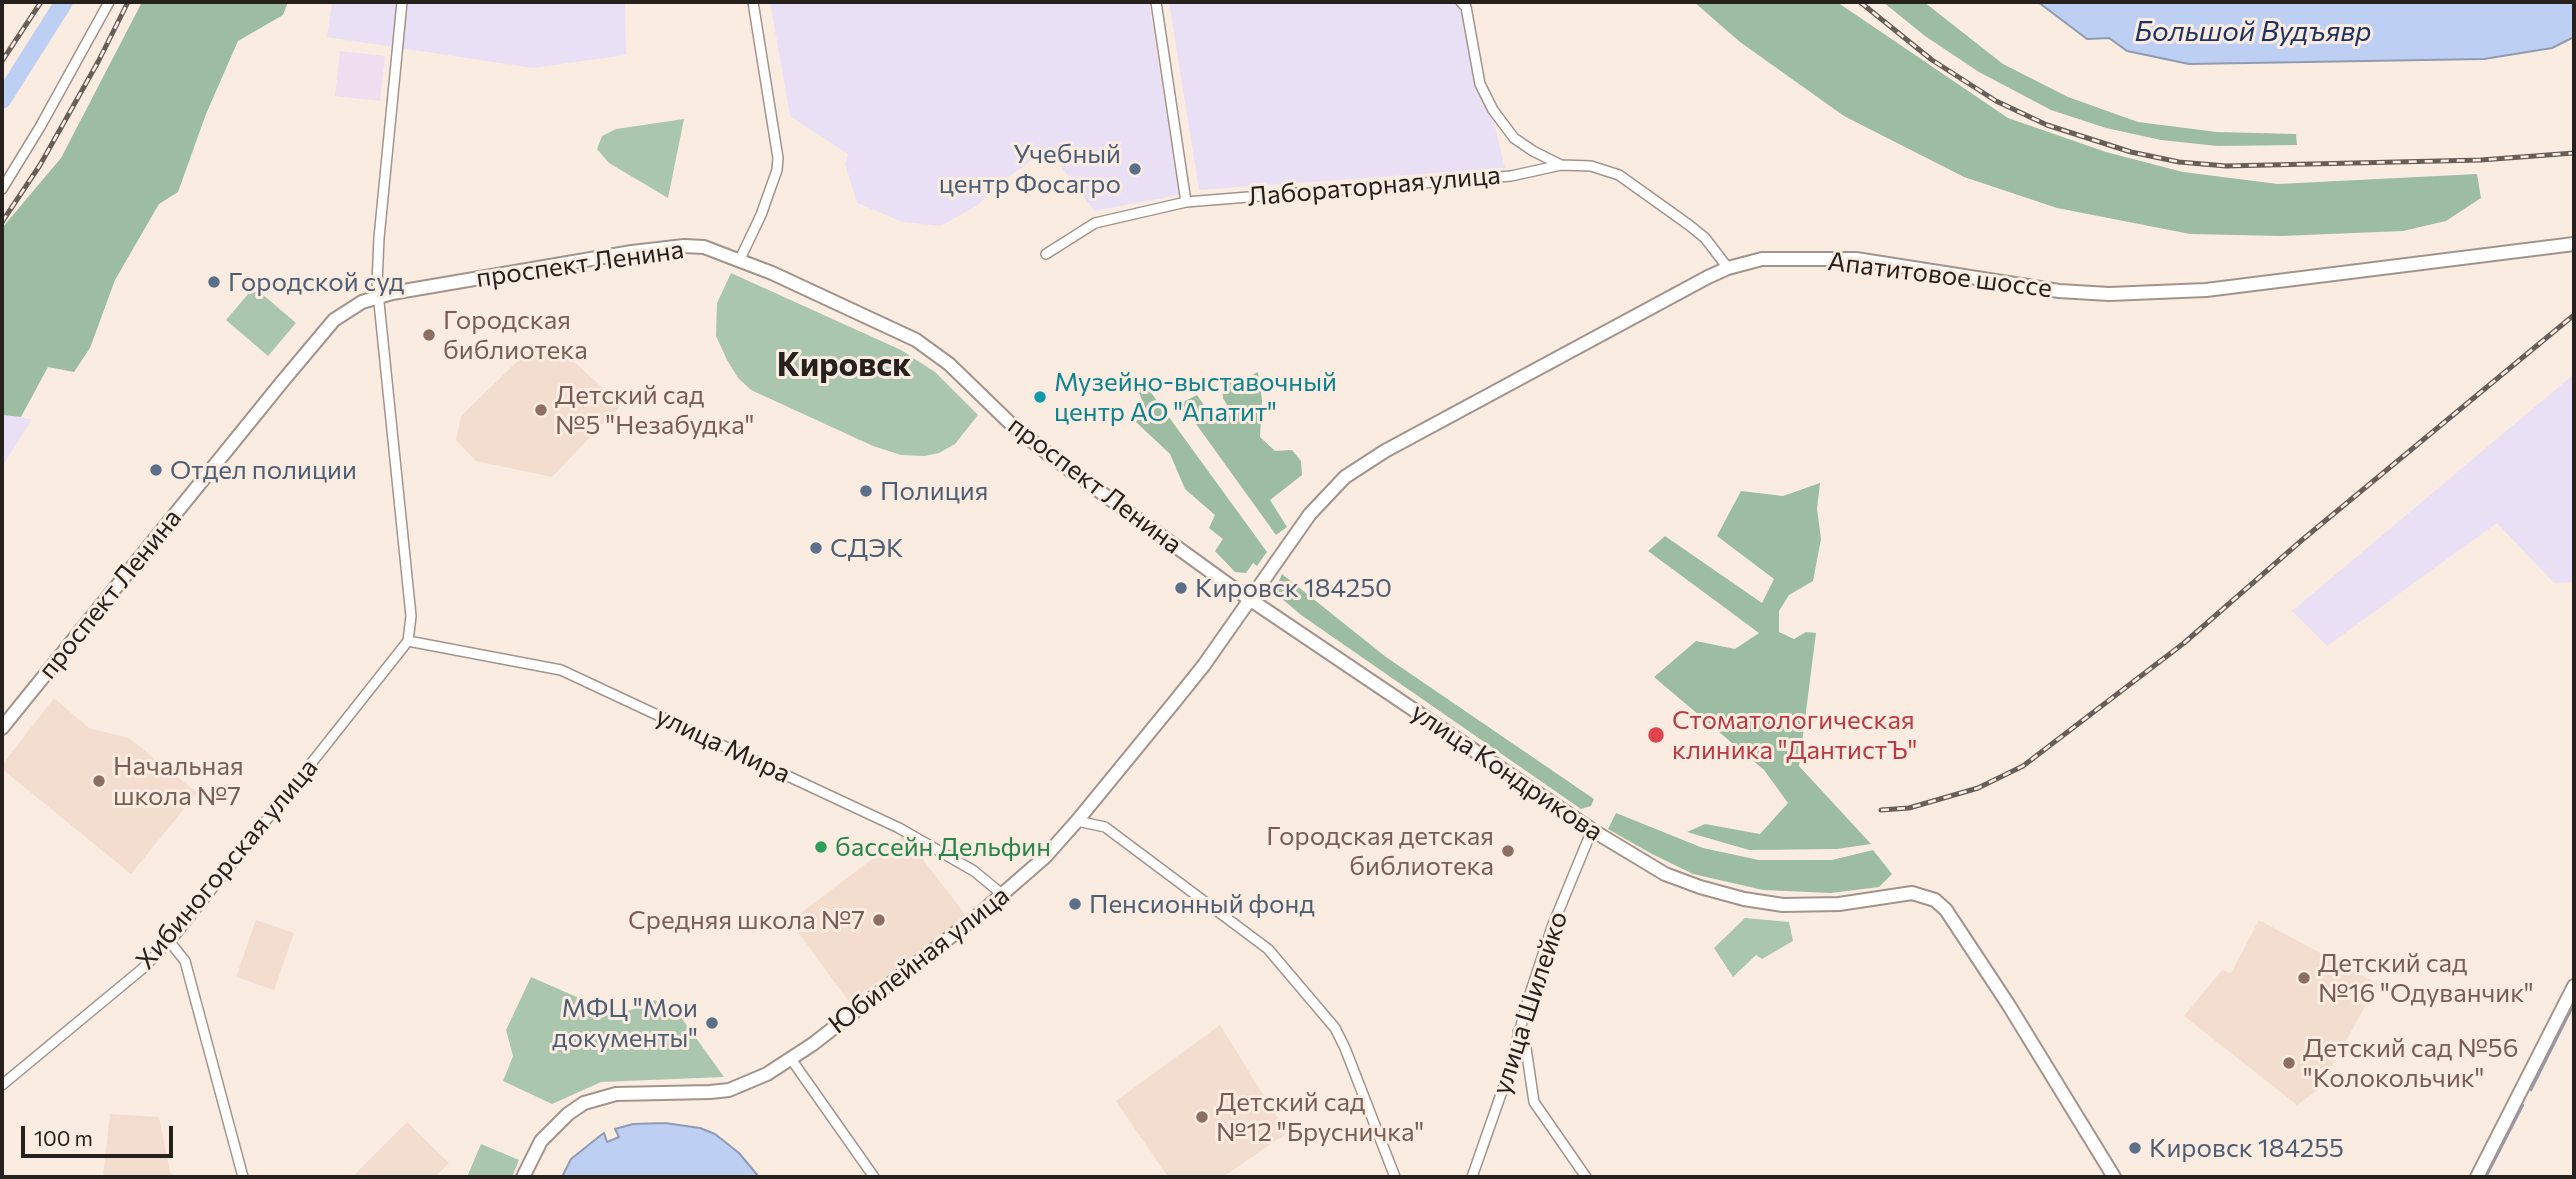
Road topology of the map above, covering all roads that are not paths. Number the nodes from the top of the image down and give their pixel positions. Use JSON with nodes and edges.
{"nodes":[{"id":1,"x":109,"y":2,"type":"edge"},
{"id":2,"x":402,"y":2,"type":"edge"},
{"id":3,"x":753,"y":2,"type":"edge"},
{"id":4,"x":1156,"y":2,"type":"edge"},
{"id":5,"x":1461,"y":2,"type":"edge"},
{"id":6,"x":1561,"y":165,"type":"junction"},
{"id":7,"x":2,"y":189,"type":"edge"},
{"id":8,"x":1186,"y":202,"type":"junction"},
{"id":9,"x":2574,"y":244,"type":"edge"},
{"id":10,"x":1046,"y":254,"type":"dead end"},
{"id":11,"x":735,"y":258,"type":"junction"},
{"id":12,"x":1728,"y":268,"type":"junction"},
{"id":13,"x":378,"y":295,"type":"junction"},
{"id":14,"x":1250,"y":600,"type":"junction"},
{"id":15,"x":408,"y":640,"type":"junction"},
{"id":16,"x":2,"y":728,"type":"edge"},
{"id":17,"x":1077,"y":821,"type":"junction"},
{"id":18,"x":1592,"y":830,"type":"junction"},
{"id":19,"x":1003,"y":895,"type":"junction"},
{"id":20,"x":169,"y":941,"type":"junction"},
{"id":21,"x":2574,"y":986,"type":"edge"},
{"id":22,"x":1518,"y":1032,"type":"junction"},
{"id":23,"x":791,"y":1059,"type":"junction"},
{"id":24,"x":2,"y":1086,"type":"edge"},
{"id":25,"x":243,"y":1177,"type":"edge"},
{"id":26,"x":523,"y":1177,"type":"edge"},
{"id":27,"x":874,"y":1177,"type":"edge"},
{"id":28,"x":1395,"y":1177,"type":"edge"},
{"id":29,"x":1472,"y":1177,"type":"edge"},
{"id":30,"x":1586,"y":1177,"type":"edge"},
{"id":31,"x":2114,"y":1177,"type":"edge"},
{"id":32,"x":2477,"y":1177,"type":"edge"}],
"edges":[{"from":1,"to":7,"type":"street"},
{"from":2,"to":13,"type":"street"},
{"from":3,"to":11,"type":"street"},
{"from":4,"to":8,"type":"street"},
{"from":5,"to":6,"type":"street","name":"Лабораторная улица"},
{"from":6,"to":8,"type":"street","name":"Лабораторная улица"},
{"from":6,"to":12,"type":"street","name":"Лабораторная улица"},
{"from":8,"to":10,"type":"street","name":"Лабораторная улица"},
{"from":9,"to":12,"type":"street","name":"Апатитовое шоссе"},
{"from":11,"to":13,"type":"street","name":"проспект Ленина"},
{"from":11,"to":14,"type":"street","name":"проспект Ленина"},
{"from":12,"to":14,"type":"street","name":"Апатитовое шоссе"},
{"from":13,"to":15,"type":"street"},
{"from":13,"to":16,"type":"street","name":"проспект Ленина"},
{"from":14,"to":17,"type":"street","name":"Юбилейная улица"},
{"from":14,"to":18,"type":"street","name":"улица Кондрикова"},
{"from":15,"to":19,"type":"street","name":"улица Мира"},
{"from":15,"to":20,"type":"street","name":"Хибиногорская улица"},
{"from":17,"to":19,"type":"street","name":"Юбилейная улица"},
{"from":17,"to":28,"type":"street"},
{"from":18,"to":22,"type":"street","name":"улица Шилейко"},
{"from":18,"to":31,"type":"street","name":"улица Кондрикова"},
{"from":19,"to":23,"type":"street","name":"Юбилейная улица"},
{"from":20,"to":24,"type":"street","name":"Хибиногорская улица"},
{"from":20,"to":25,"type":"street"},
{"from":21,"to":32,"type":"street"},
{"from":22,"to":29,"type":"street","name":"улица Шилейко"},
{"from":22,"to":30,"type":"street"},
{"from":23,"to":26,"type":"street","name":"Юбилейная улица"},
{"from":23,"to":27,"type":"street"}]}
